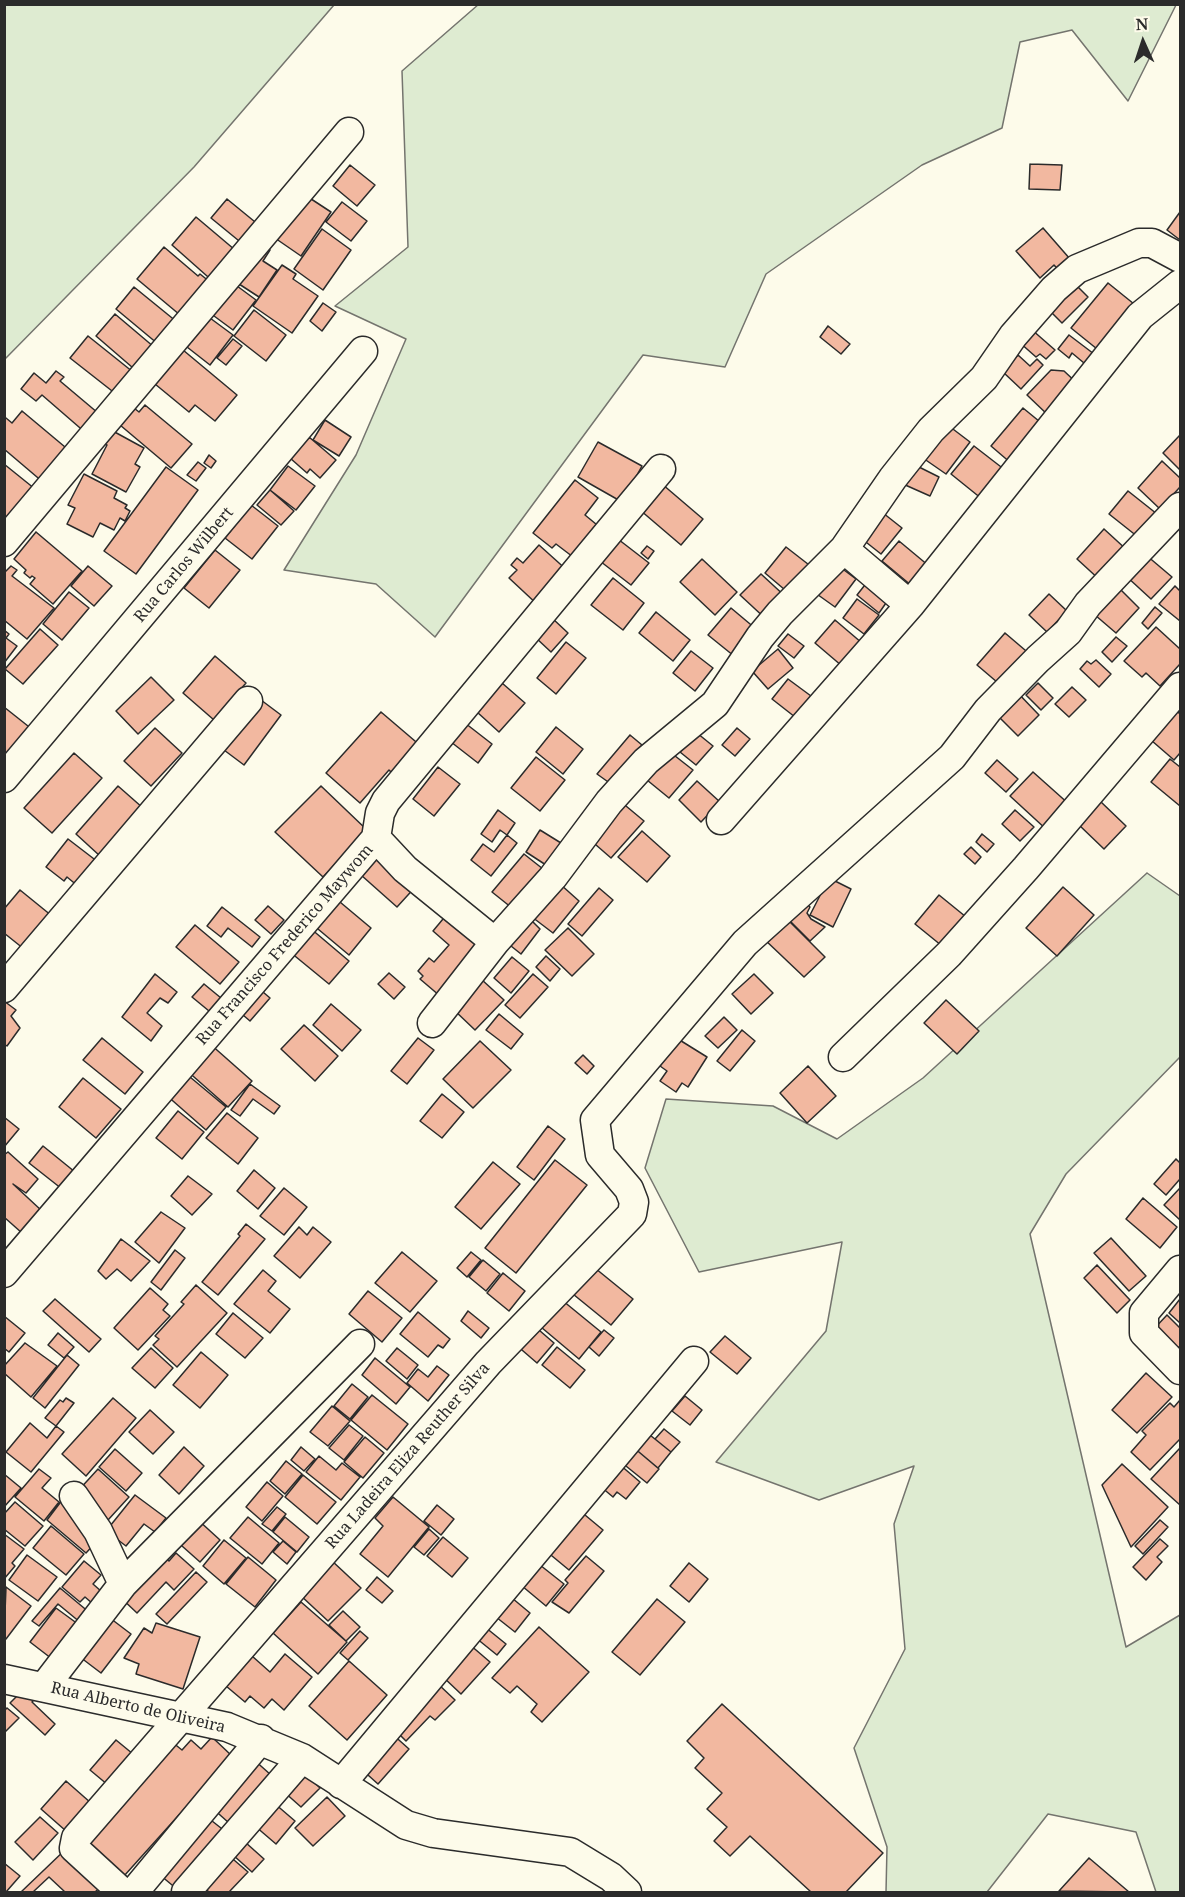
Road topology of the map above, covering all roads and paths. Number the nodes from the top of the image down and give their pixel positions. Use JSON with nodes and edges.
{"nodes":[{"id":1,"x":349,"y":132,"type":"dead end"},
{"id":2,"x":1180,"y":258,"type":"edge"},
{"id":3,"x":1180,"y":284,"type":"edge"},
{"id":4,"x":363,"y":351,"type":"dead end"},
{"id":5,"x":662,"y":469,"type":"dead end"},
{"id":6,"x":1180,"y":507,"type":"edge"},
{"id":7,"x":4,"y":542,"type":"edge"},
{"id":8,"x":844,"y":549,"type":"junction"},
{"id":9,"x":910,"y":605,"type":"junction"},
{"id":10,"x":1180,"y":687,"type":"edge"},
{"id":11,"x":248,"y":701,"type":"dead end"},
{"id":12,"x":4,"y":778,"type":"edge"},
{"id":13,"x":721,"y":820,"type":"dead end"},
{"id":14,"x":376,"y":838,"type":"junction"},
{"id":15,"x":495,"y":942,"type":"junction"},
{"id":16,"x":4,"y":988,"type":"edge"},
{"id":17,"x":432,"y":1023,"type":"dead end"},
{"id":18,"x":843,"y":1057,"type":"dead end"},
{"id":19,"x":1180,"y":1270,"type":"edge"},
{"id":20,"x":4,"y":1273,"type":"edge"},
{"id":21,"x":360,"y":1344,"type":"dead end"},
{"id":22,"x":694,"y":1361,"type":"dead end"},
{"id":23,"x":1180,"y":1370,"type":"edge"},
{"id":24,"x":74,"y":1496,"type":"dead end"},
{"id":25,"x":123,"y":1584,"type":"junction"},
{"id":26,"x":4,"y":1680,"type":"edge"},
{"id":27,"x":44,"y":1687,"type":"junction"},
{"id":28,"x":183,"y":1715,"type":"junction"},
{"id":29,"x":261,"y":1739,"type":"junction"},
{"id":30,"x":302,"y":1758,"type":"junction"},
{"id":31,"x":341,"y":1784,"type":"junction"},
{"id":32,"x":122,"y":1893,"type":"edge"},
{"id":33,"x":135,"y":1893,"type":"edge"},
{"id":34,"x":186,"y":1893,"type":"edge"},
{"id":35,"x":627,"y":1893,"type":"edge"}],
"edges":[{"from":1,"to":7,"type":"street"},
{"from":2,"to":8,"type":"street"},
{"from":3,"to":9,"type":"street"},
{"from":4,"to":12,"type":"street","name":"Rua Carlos Wilbert"},
{"from":5,"to":14,"type":"street","name":"Rua Francisco Frederico Maywom"},
{"from":6,"to":28,"type":"street","name":"Rua Ladeira Eliza Reuther Silva"},
{"from":8,"to":9,"type":"street"},
{"from":8,"to":15,"type":"street"},
{"from":9,"to":13,"type":"street"},
{"from":10,"to":18,"type":"street"},
{"from":11,"to":16,"type":"street"},
{"from":14,"to":15,"type":"street"},
{"from":14,"to":20,"type":"street","name":"Rua Francisco Frederico Maywom"},
{"from":15,"to":17,"type":"street"},
{"from":19,"to":23,"type":"street"},
{"from":21,"to":25,"type":"street"},
{"from":22,"to":31,"type":"street"},
{"from":24,"to":25,"type":"street"},
{"from":25,"to":27,"type":"street"},
{"from":26,"to":27,"type":"street","name":"Rua Alberto de Oliveira"},
{"from":27,"to":28,"type":"street","name":"Rua Alberto de Oliveira"},
{"from":28,"to":29,"type":"street","name":"Rua Alberto de Oliveira"},
{"from":28,"to":32,"type":"street","name":"Rua Ladeira Eliza Reuther Silva"},
{"from":29,"to":30,"type":"street","name":"Rua Alberto de Oliveira"},
{"from":29,"to":33,"type":"street"},
{"from":30,"to":31,"type":"street","name":"Rua Alberto de Oliveira"},
{"from":30,"to":34,"type":"street"},
{"from":31,"to":35,"type":"street","name":"Rua Alberto de Oliveira"}]}
